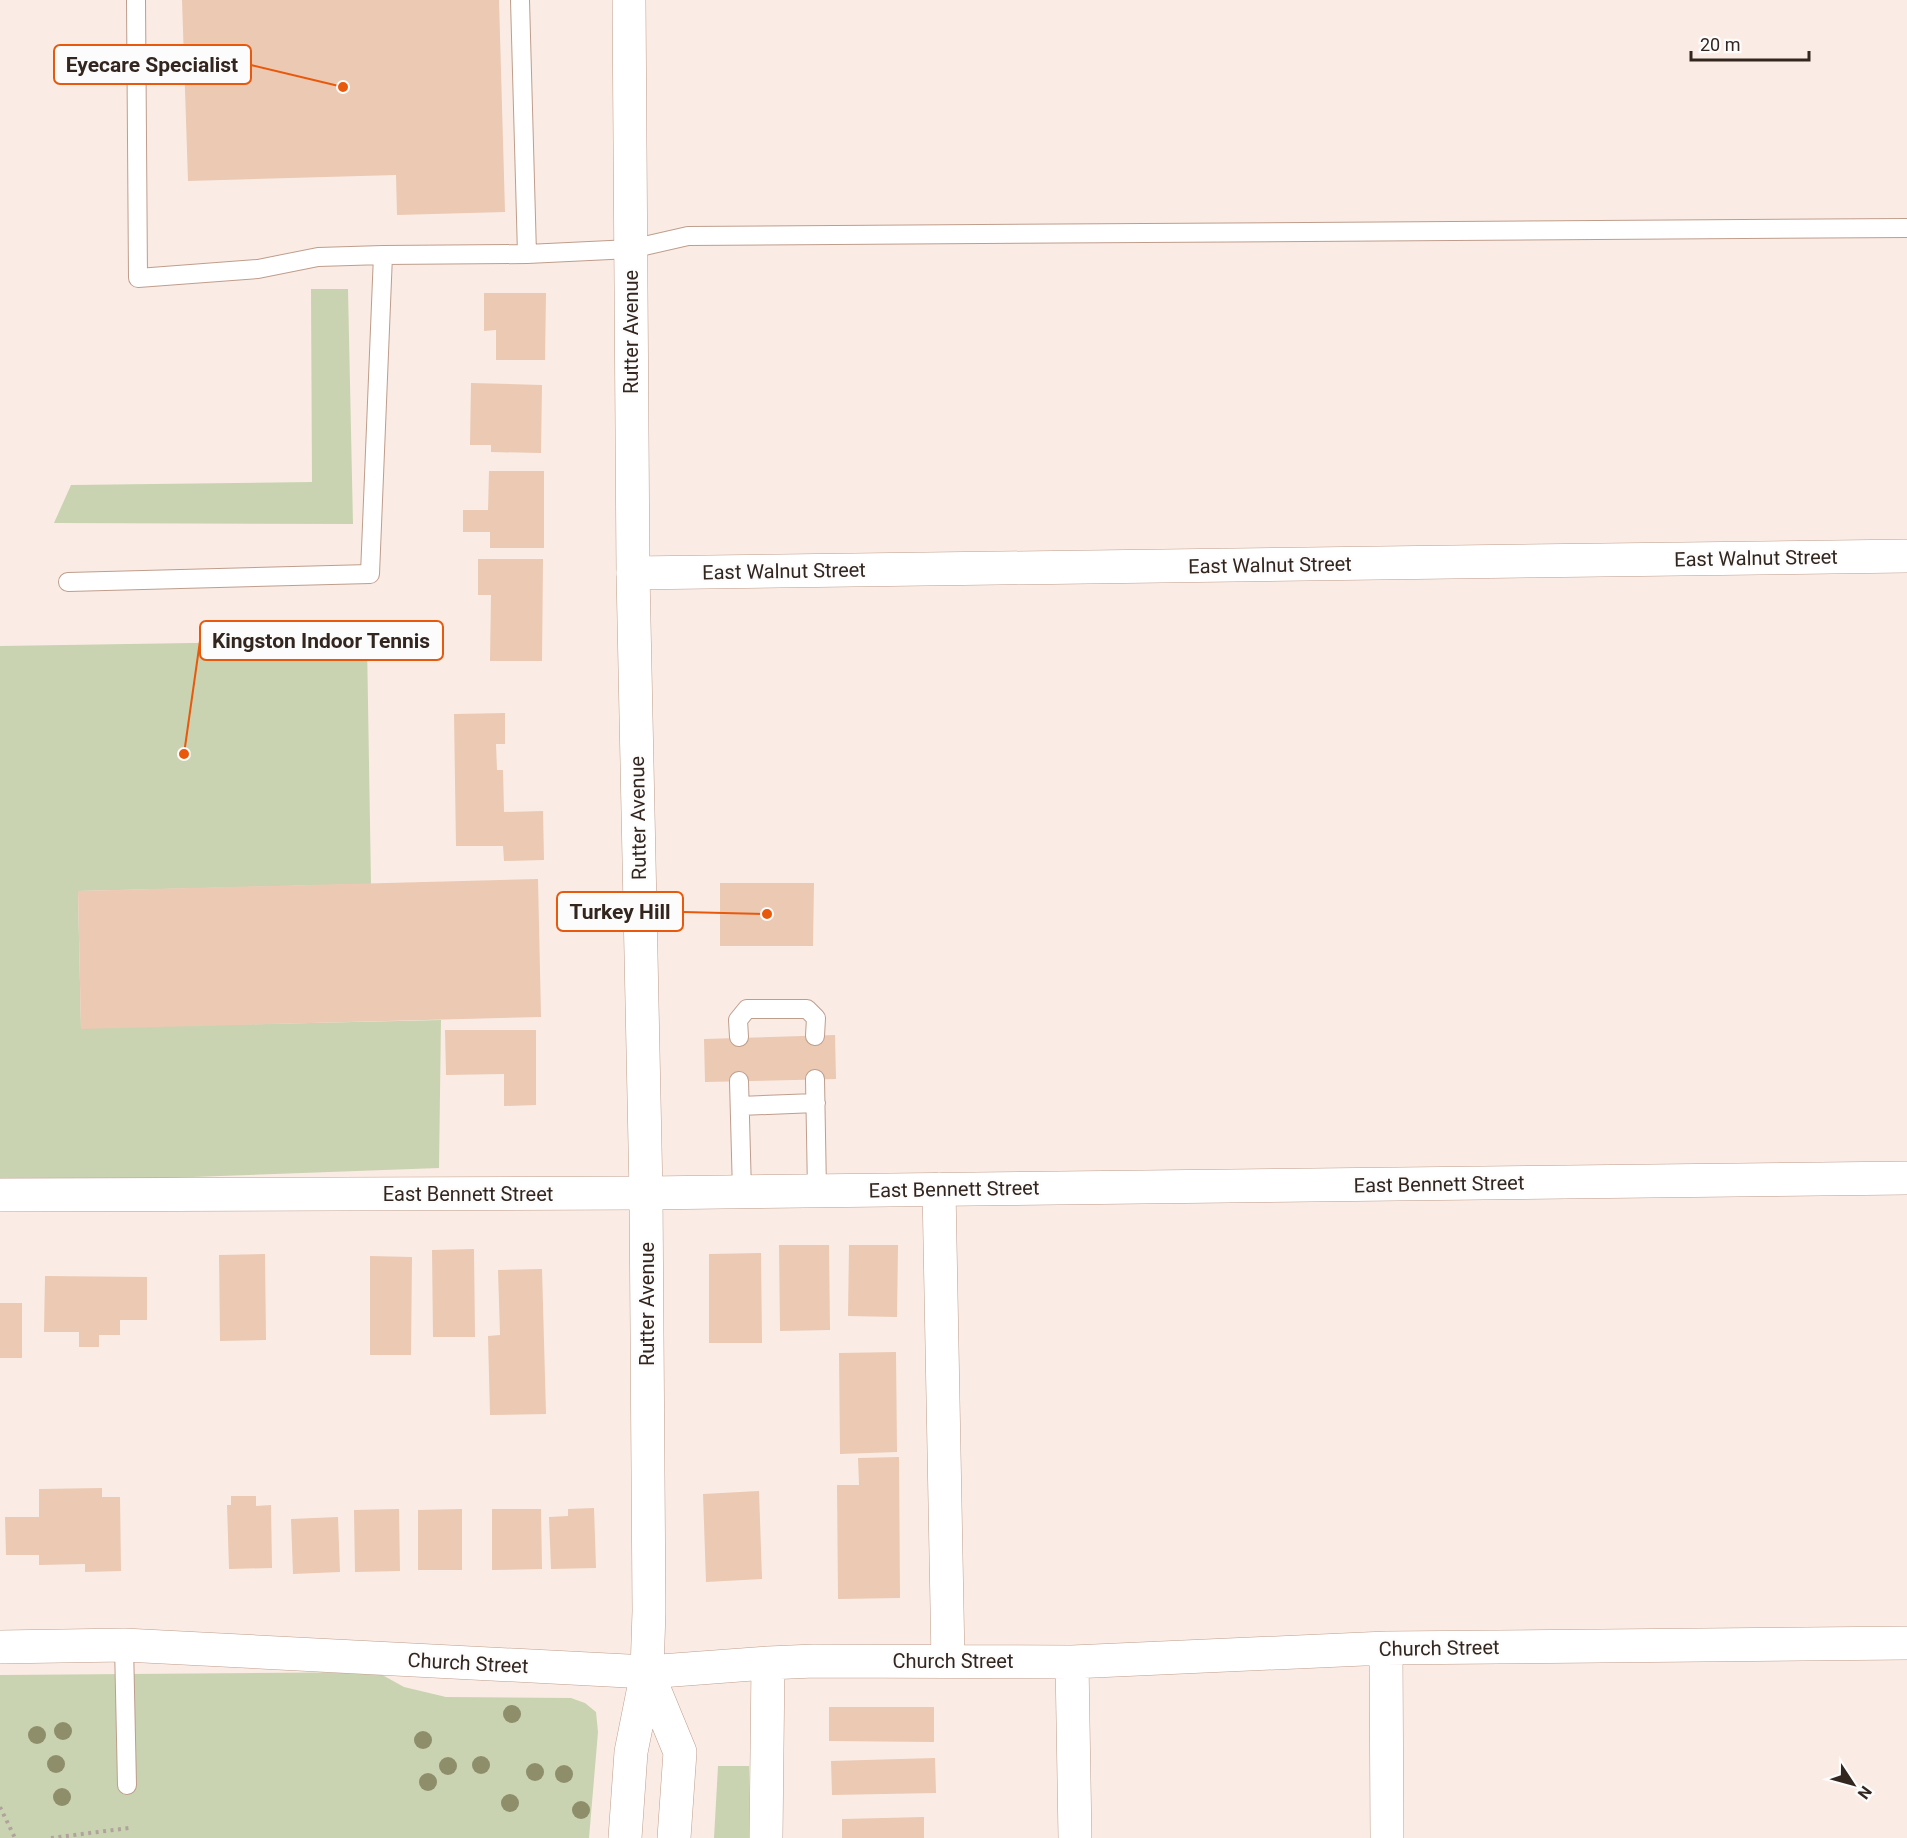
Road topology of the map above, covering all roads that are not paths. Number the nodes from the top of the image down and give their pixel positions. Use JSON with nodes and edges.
{"nodes":[{"id":1,"x":136,"y":0,"type":"edge"},
{"id":2,"x":520,"y":0,"type":"edge"},
{"id":3,"x":629,"y":0,"type":"edge"},
{"id":4,"x":1907,"y":228,"type":"edge"},
{"id":5,"x":631,"y":249,"type":"junction"},
{"id":6,"x":527,"y":254,"type":"junction"},
{"id":7,"x":383,"y":255,"type":"junction"},
{"id":8,"x":1907,"y":556,"type":"edge"},
{"id":9,"x":633,"y":573,"type":"junction"},
{"id":10,"x":68,"y":582,"type":"dead end"},
{"id":11,"x":815,"y":1036,"type":"dead end"},
{"id":12,"x":739,"y":1037,"type":"dead end"},
{"id":13,"x":815,"y":1079,"type":"dead end"},
{"id":14,"x":739,"y":1081,"type":"dead end"},
{"id":15,"x":816,"y":1103,"type":"junction"},
{"id":16,"x":740,"y":1106,"type":"junction"},
{"id":17,"x":1907,"y":1178,"type":"edge"},
{"id":18,"x":939,"y":1189,"type":"junction"},
{"id":19,"x":817,"y":1191,"type":"junction"},
{"id":20,"x":742,"y":1192,"type":"junction"},
{"id":21,"x":646,"y":1193,"type":"junction"},
{"id":22,"x":0,"y":1196,"type":"edge"},
{"id":23,"x":1907,"y":1643,"type":"edge"},
{"id":24,"x":124,"y":1645,"type":"junction"},
{"id":25,"x":0,"y":1647,"type":"edge"},
{"id":26,"x":1386,"y":1648,"type":"junction"},
{"id":27,"x":948,"y":1660,"type":"junction"},
{"id":28,"x":768,"y":1662,"type":"junction"},
{"id":29,"x":1072,"y":1662,"type":"junction"},
{"id":30,"x":647,"y":1672,"type":"junction"},
{"id":31,"x":128,"y":1785,"type":"dead end"},
{"id":32,"x":625,"y":1838,"type":"edge"},
{"id":33,"x":674,"y":1838,"type":"edge"},
{"id":34,"x":766,"y":1838,"type":"edge"},
{"id":35,"x":1075,"y":1838,"type":"edge"},
{"id":36,"x":1387,"y":1838,"type":"edge"}],
"edges":[{"from":1,"to":7,"type":"lane"},
{"from":2,"to":6,"type":"lane"},
{"from":3,"to":5,"type":"street","name":"Rutter Avenue"},
{"from":4,"to":5,"type":"lane"},
{"from":5,"to":6,"type":"lane"},
{"from":5,"to":9,"type":"street","name":"Rutter Avenue"},
{"from":6,"to":7,"type":"lane"},
{"from":7,"to":10,"type":"lane"},
{"from":8,"to":9,"type":"street","name":"East Walnut Street"},
{"from":9,"to":21,"type":"street","name":"Rutter Avenue"},
{"from":11,"to":12,"type":"lane"},
{"from":13,"to":15,"type":"lane"},
{"from":14,"to":16,"type":"lane"},
{"from":15,"to":16,"type":"lane"},
{"from":15,"to":19,"type":"lane"},
{"from":16,"to":20,"type":"lane"},
{"from":17,"to":18,"type":"street","name":"East Bennett Street"},
{"from":18,"to":19,"type":"street","name":"East Bennett Street"},
{"from":18,"to":27,"type":"street"},
{"from":19,"to":20,"type":"street","name":"East Bennett Street"},
{"from":20,"to":21,"type":"street","name":"East Bennett Street"},
{"from":21,"to":22,"type":"street","name":"East Bennett Street"},
{"from":21,"to":30,"type":"street","name":"Rutter Avenue"},
{"from":23,"to":26,"type":"street","name":"Church Street"},
{"from":24,"to":25,"type":"street","name":"Church Street"},
{"from":24,"to":30,"type":"street","name":"Church Street"},
{"from":24,"to":31,"type":"lane"},
{"from":26,"to":29,"type":"street","name":"Church Street"},
{"from":26,"to":36,"type":"street"},
{"from":27,"to":28,"type":"street","name":"Church Street"},
{"from":27,"to":29,"type":"street","name":"Church Street"},
{"from":28,"to":30,"type":"street","name":"Church Street"},
{"from":28,"to":34,"type":"street"},
{"from":29,"to":35,"type":"street"},
{"from":30,"to":32,"type":"street","name":"Rutter Avenue"},
{"from":30,"to":33,"type":"street","name":"Rutter Avenue"}]}
